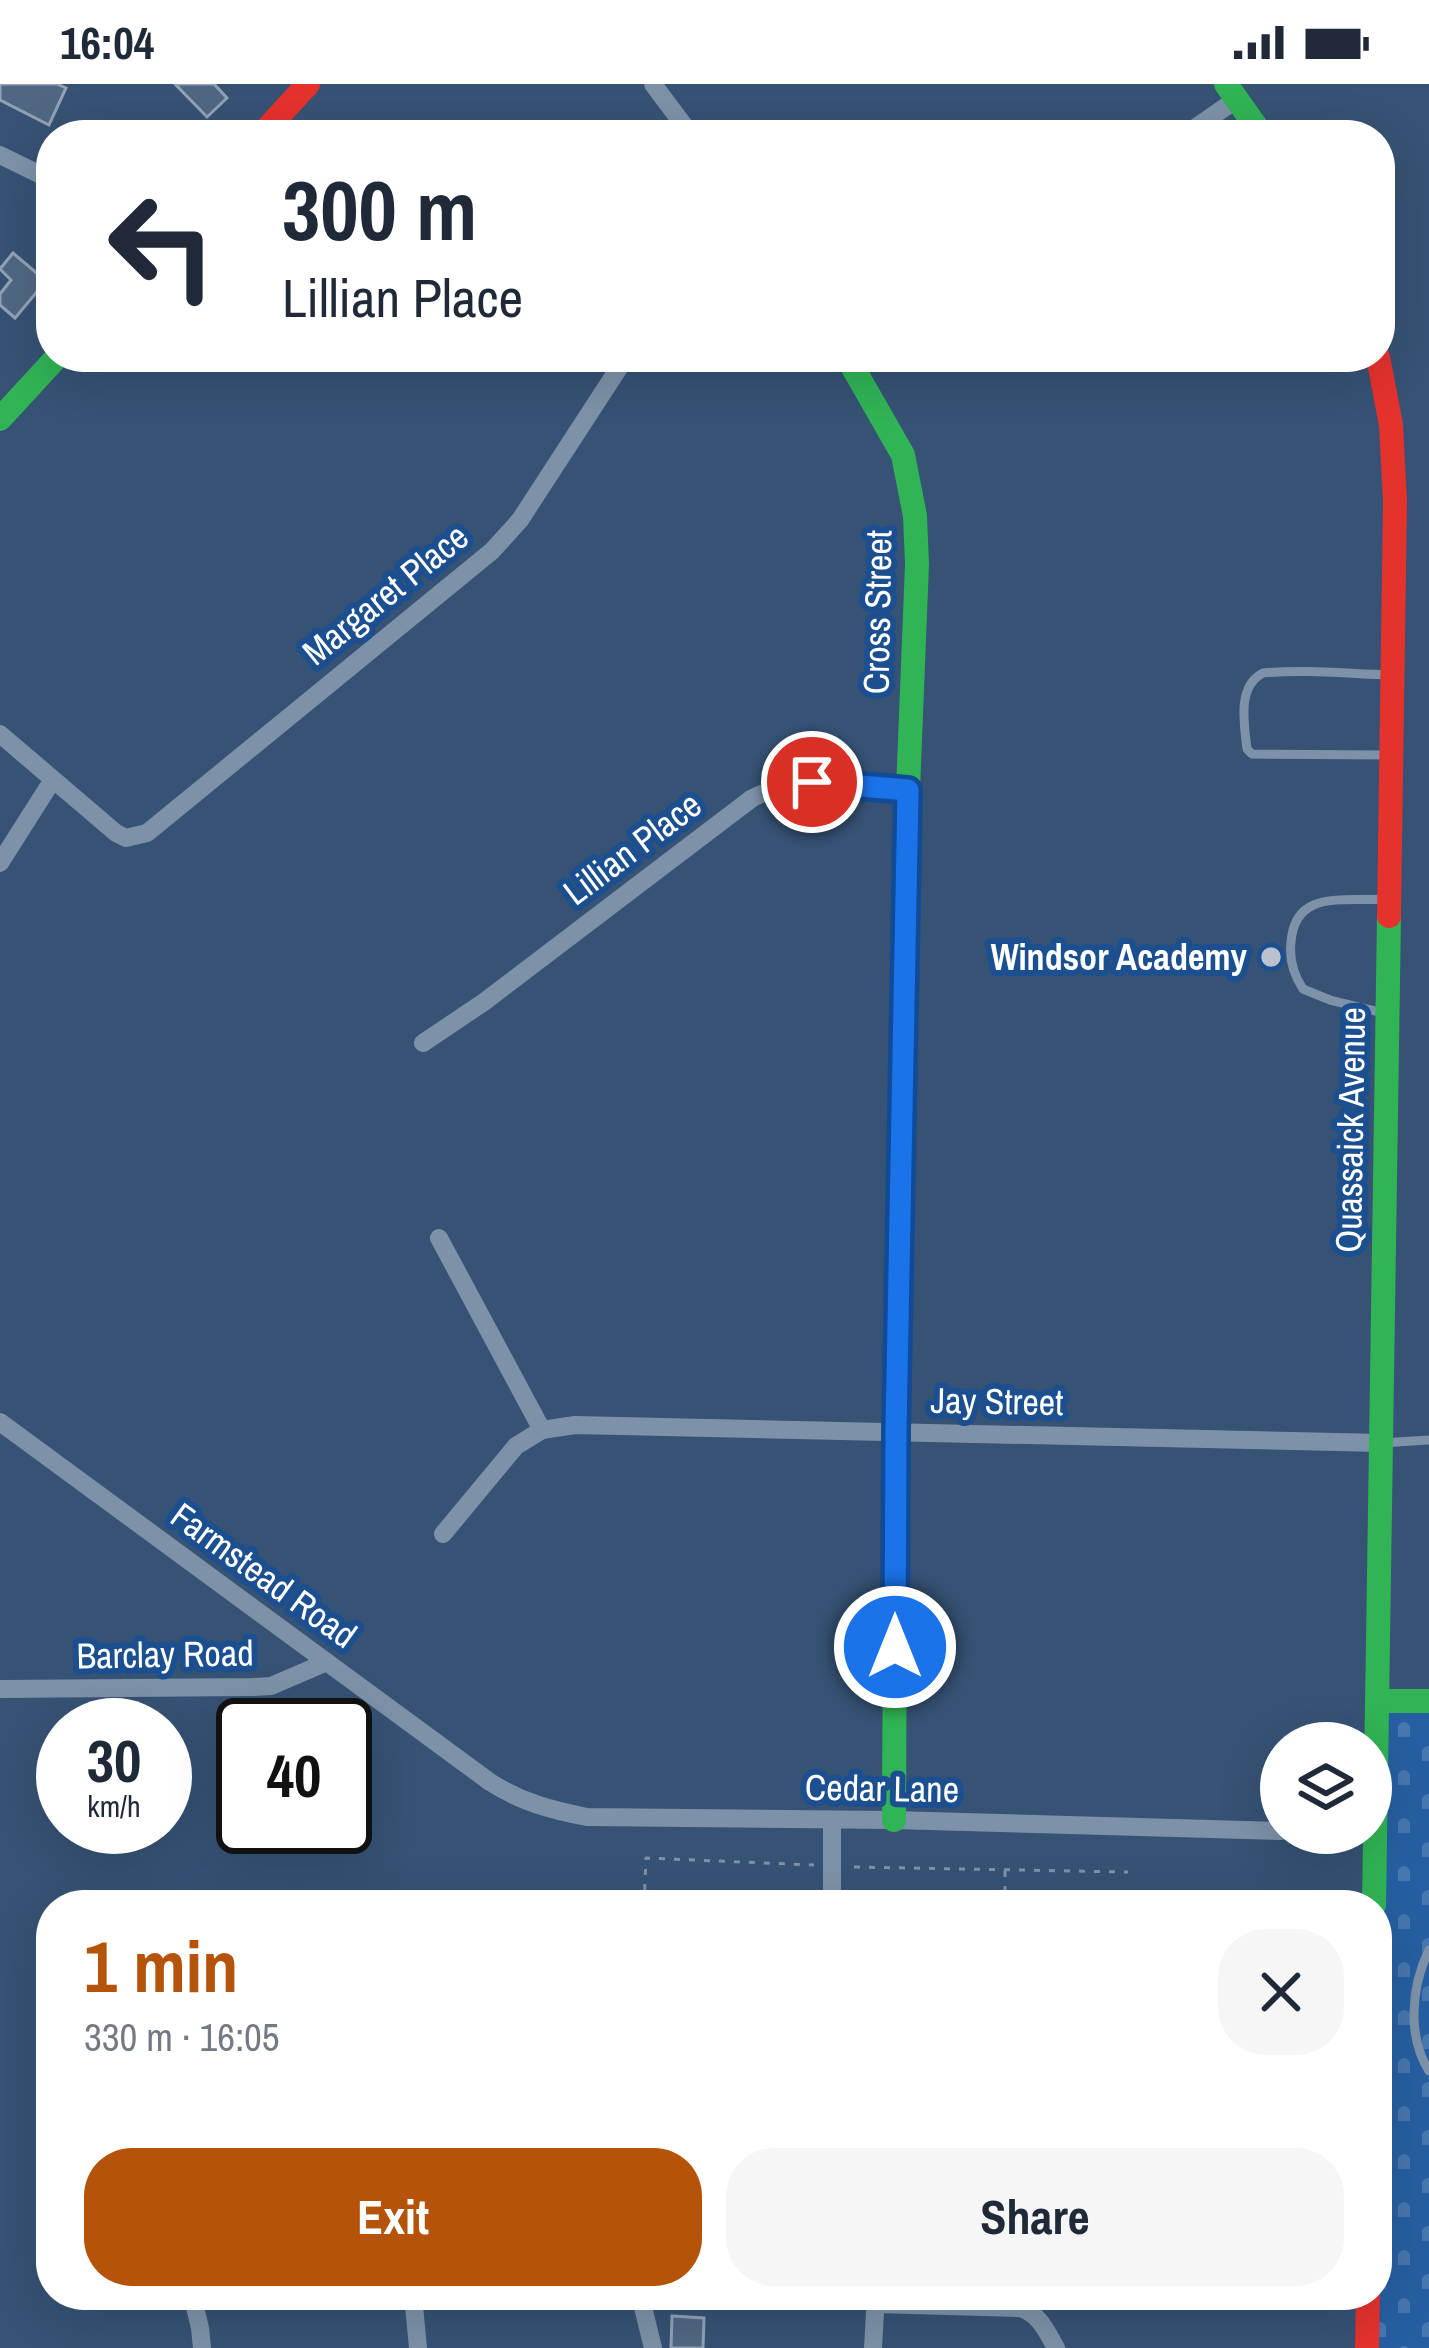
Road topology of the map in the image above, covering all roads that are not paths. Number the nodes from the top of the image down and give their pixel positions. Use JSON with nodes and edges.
{"nodes":[{"id":1,"x":308,"y":84,"type":"edge"},
{"id":2,"x":653,"y":84,"type":"edge"},
{"id":3,"x":1231,"y":92,"type":"edge"},
{"id":4,"x":275,"y":120,"type":"edge"},
{"id":5,"x":681,"y":120,"type":"edge"},
{"id":6,"x":1201,"y":120,"type":"edge"},
{"id":7,"x":1251,"y":120,"type":"edge"},
{"id":8,"x":0,"y":154,"type":"edge"},
{"id":9,"x":36,"y":172,"type":"edge"},
{"id":10,"x":43,"y":372,"type":"edge"},
{"id":11,"x":616,"y":372,"type":"edge"},
{"id":12,"x":863,"y":372,"type":"edge"},
{"id":13,"x":1381,"y":372,"type":"edge"},
{"id":14,"x":0,"y":419,"type":"edge"},
{"id":15,"x":1393,"y":675,"type":"junction"},
{"id":16,"x":0,"y":734,"type":"edge"},
{"id":17,"x":1391,"y":755,"type":"junction"},
{"id":18,"x":52,"y":781,"type":"junction"},
{"id":19,"x":908,"y":790,"type":"junction"},
{"id":20,"x":0,"y":863,"type":"edge"},
{"id":21,"x":1389,"y":899,"type":"junction"},
{"id":22,"x":1388,"y":1014,"type":"junction"},
{"id":23,"x":423,"y":1043,"type":"dead end"},
{"id":24,"x":439,"y":1238,"type":"dead end"},
{"id":25,"x":0,"y":1421,"type":"edge"},
{"id":26,"x":542,"y":1430,"type":"junction"},
{"id":27,"x":896,"y":1431,"type":"junction"},
{"id":28,"x":1429,"y":1440,"type":"edge"},
{"id":29,"x":1381,"y":1443,"type":"junction"},
{"id":30,"x":443,"y":1534,"type":"dead end"},
{"id":31,"x":327,"y":1662,"type":"junction"},
{"id":32,"x":0,"y":1689,"type":"edge"},
{"id":33,"x":1377,"y":1701,"type":"junction"},
{"id":34,"x":1429,"y":1701,"type":"edge"},
{"id":35,"x":1376,"y":1722,"type":"edge"},
{"id":36,"x":490,"y":1782,"type":"joint"},
{"id":37,"x":832,"y":1820,"type":"junction"},
{"id":38,"x":894,"y":1820,"type":"junction"},
{"id":39,"x":1260,"y":1830,"type":"edge"},
{"id":40,"x":1373,"y":1854,"type":"edge"},
{"id":41,"x":832,"y":1890,"type":"edge"},
{"id":42,"x":1373,"y":1890,"type":"edge"},
{"id":43,"x":1429,"y":1950,"type":"edge"},
{"id":44,"x":1429,"y":2071,"type":"edge"},
{"id":45,"x":195,"y":2310,"type":"edge"},
{"id":46,"x":414,"y":2310,"type":"edge"},
{"id":47,"x":644,"y":2310,"type":"edge"},
{"id":48,"x":875,"y":2310,"type":"edge"},
{"id":49,"x":1029,"y":2310,"type":"edge"},
{"id":50,"x":1368,"y":2310,"type":"edge"},
{"id":51,"x":202,"y":2348,"type":"edge"},
{"id":52,"x":418,"y":2348,"type":"edge"},
{"id":53,"x":653,"y":2348,"type":"edge"},
{"id":54,"x":873,"y":2348,"type":"edge"},
{"id":55,"x":1056,"y":2348,"type":"edge"},
{"id":56,"x":1367,"y":2348,"type":"edge"}],
"edges":[{"from":1,"to":4,"type":"street"},
{"from":2,"to":5,"type":"street"},
{"from":3,"to":6,"type":"street"},
{"from":3,"to":7,"type":"street"},
{"from":8,"to":9,"type":"street"},
{"from":10,"to":14,"type":"street"},
{"from":11,"to":18,"type":"street","name":"Margaret Place"},
{"from":12,"to":19,"type":"street","name":"Cross Street"},
{"from":13,"to":15,"type":"street","name":"Quassaick Avenue"},
{"from":15,"to":17,"type":"street","name":"Quassaick Avenue"},
{"from":15,"to":17,"type":"lane"},
{"from":16,"to":18,"type":"street"},
{"from":17,"to":21,"type":"street","name":"Quassaick Avenue"},
{"from":18,"to":20,"type":"street"},
{"from":19,"to":23,"type":"street","name":"Lillian Place"},
{"from":19,"to":27,"type":"street","name":"Cross Street"},
{"from":21,"to":22,"type":"street","name":"Quassaick Avenue"},
{"from":21,"to":22,"type":"lane"},
{"from":22,"to":29,"type":"street","name":"Quassaick Avenue"},
{"from":24,"to":26,"type":"street"},
{"from":25,"to":31,"type":"street","name":"Farmstead Road"},
{"from":26,"to":27,"type":"street","name":"Jay Street"},
{"from":26,"to":30,"type":"street"},
{"from":27,"to":29,"type":"street","name":"Jay Street"},
{"from":27,"to":38,"type":"street","name":"Cross Street"},
{"from":28,"to":29,"type":"lane"},
{"from":29,"to":33,"type":"street","name":"Quassaick Avenue"},
{"from":31,"to":32,"type":"street","name":"Barclay Road"},
{"from":31,"to":36,"type":"street","name":"Farmstead Road"},
{"from":33,"to":34,"type":"street"},
{"from":33,"to":35,"type":"street","name":"Quassaick Avenue"},
{"from":36,"to":37,"type":"street","name":"Cedar Lane"},
{"from":37,"to":38,"type":"street","name":"Cedar Lane"},
{"from":37,"to":41,"type":"street"},
{"from":38,"to":39,"type":"street","name":"Cedar Lane"},
{"from":40,"to":42,"type":"street","name":"Quassaick Avenue"},
{"from":43,"to":44,"type":"lane"},
{"from":45,"to":51,"type":"street"},
{"from":46,"to":52,"type":"street"},
{"from":47,"to":53,"type":"street"},
{"from":48,"to":54,"type":"street"},
{"from":49,"to":55,"type":"street"},
{"from":50,"to":56,"type":"street"}]}
